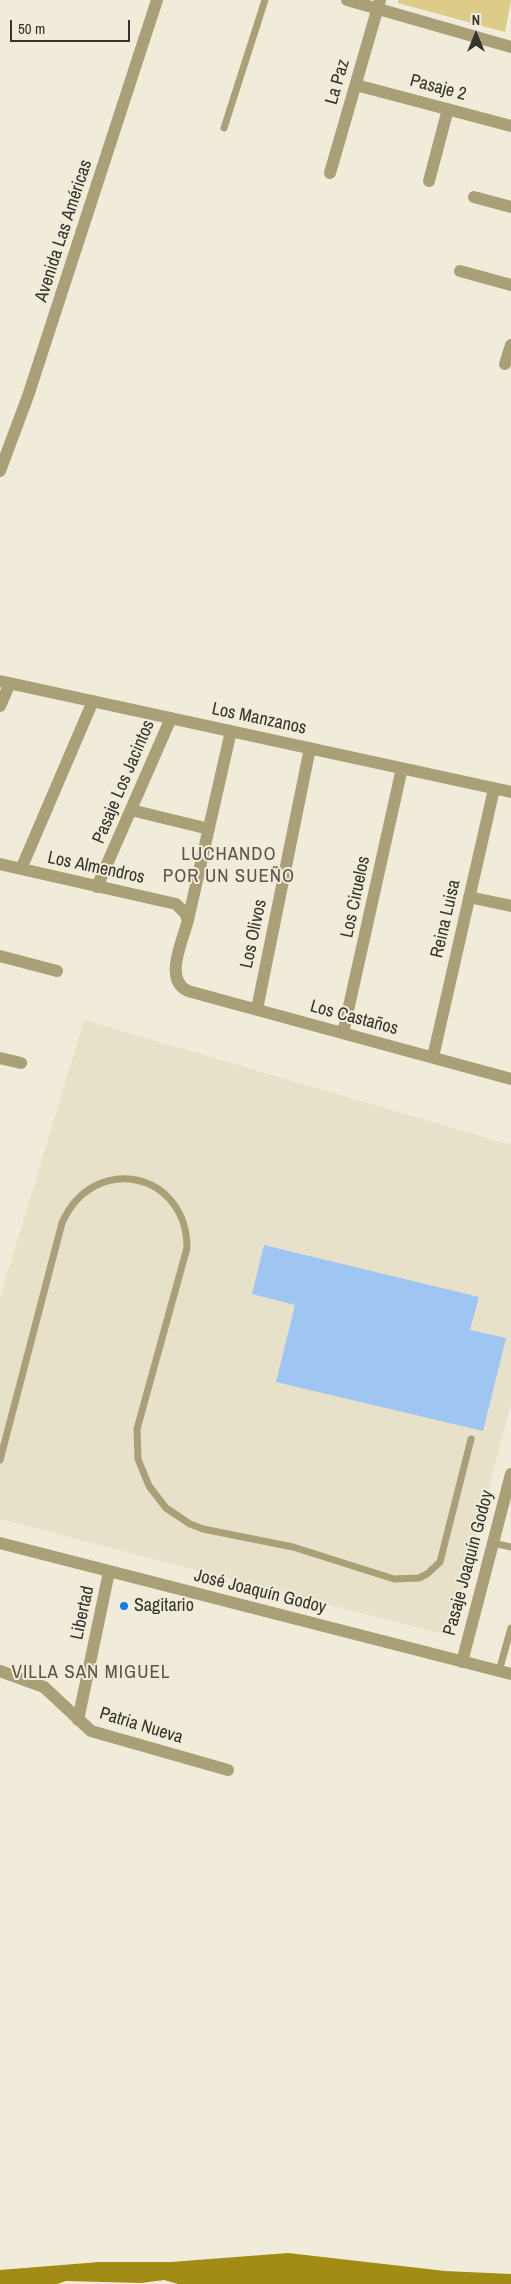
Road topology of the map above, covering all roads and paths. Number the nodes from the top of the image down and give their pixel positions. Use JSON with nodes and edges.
{"nodes":[{"id":1,"x":157,"y":0,"type":"edge"},
{"id":2,"x":265,"y":0,"type":"edge"},
{"id":3,"x":347,"y":0,"type":"edge"},
{"id":4,"x":379,"y":4,"type":"edge"},
{"id":5,"x":511,"y":47,"type":"edge"},
{"id":6,"x":356,"y":85,"type":"junction"},
{"id":7,"x":448,"y":109,"type":"junction"},
{"id":8,"x":511,"y":126,"type":"edge"},
{"id":9,"x":224,"y":128,"type":"dead end"},
{"id":10,"x":330,"y":173,"type":"dead end"},
{"id":11,"x":429,"y":181,"type":"dead end"},
{"id":12,"x":474,"y":197,"type":"dead end"},
{"id":13,"x":511,"y":207,"type":"edge"},
{"id":14,"x":460,"y":271,"type":"dead end"},
{"id":15,"x":511,"y":285,"type":"edge"},
{"id":16,"x":511,"y":345,"type":"edge"},
{"id":17,"x":505,"y":364,"type":"dead end"},
{"id":18,"x":0,"y":471,"type":"edge"},
{"id":19,"x":5,"y":682,"type":"edge"},
{"id":20,"x":92,"y":701,"type":"junction"},
{"id":21,"x":0,"y":706,"type":"edge"},
{"id":22,"x":171,"y":718,"type":"junction"},
{"id":23,"x":231,"y":731,"type":"junction"},
{"id":24,"x":310,"y":748,"type":"junction"},
{"id":25,"x":402,"y":768,"type":"junction"},
{"id":26,"x":494,"y":789,"type":"junction"},
{"id":27,"x":511,"y":792,"type":"edge"},
{"id":28,"x":131,"y":810,"type":"junction"},
{"id":29,"x":209,"y":829,"type":"junction"},
{"id":30,"x":0,"y":864,"type":"edge"},
{"id":31,"x":21,"y":869,"type":"junction"},
{"id":32,"x":98,"y":887,"type":"junction"},
{"id":33,"x":469,"y":897,"type":"junction"},
{"id":34,"x":511,"y":906,"type":"edge"},
{"id":35,"x":188,"y":920,"type":"junction"},
{"id":36,"x":0,"y":956,"type":"edge"},
{"id":37,"x":56,"y":971,"type":"dead end"},
{"id":38,"x":257,"y":1009,"type":"junction"},
{"id":39,"x":343,"y":1033,"type":"junction"},
{"id":40,"x":0,"y":1058,"type":"edge"},
{"id":41,"x":433,"y":1058,"type":"junction"},
{"id":42,"x":21,"y":1063,"type":"dead end"},
{"id":43,"x":511,"y":1079,"type":"edge"},
{"id":44,"x":471,"y":1439,"type":"dead end"},
{"id":45,"x":0,"y":1460,"type":"edge"},
{"id":46,"x":511,"y":1474,"type":"edge"},
{"id":47,"x":493,"y":1543,"type":"junction"},
{"id":48,"x":0,"y":1544,"type":"edge"},
{"id":49,"x":511,"y":1548,"type":"edge"},
{"id":50,"x":109,"y":1572,"type":"junction"},
{"id":51,"x":511,"y":1628,"type":"edge"},
{"id":52,"x":462,"y":1662,"type":"junction"},
{"id":53,"x":0,"y":1671,"type":"edge"},
{"id":54,"x":505,"y":1673,"type":"edge"},
{"id":55,"x":78,"y":1720,"type":"junction"},
{"id":56,"x":228,"y":1770,"type":"dead end"}],
"edges":[{"from":1,"to":18,"type":"street","name":"Avenida Las Américas"},
{"from":2,"to":9,"type":"lane"},
{"from":3,"to":4,"type":"street"},
{"from":4,"to":5,"type":"street"},
{"from":4,"to":6,"type":"street","name":"La Paz"},
{"from":6,"to":7,"type":"street","name":"Pasaje 2"},
{"from":6,"to":10,"type":"street","name":"La Paz"},
{"from":7,"to":8,"type":"street","name":"Pasaje 2"},
{"from":7,"to":11,"type":"street"},
{"from":12,"to":13,"type":"street"},
{"from":14,"to":15,"type":"street"},
{"from":16,"to":17,"type":"street"},
{"from":19,"to":20,"type":"street","name":"Los Manzanos"},
{"from":19,"to":21,"type":"street"},
{"from":20,"to":22,"type":"street","name":"Los Manzanos"},
{"from":20,"to":31,"type":"street"},
{"from":22,"to":23,"type":"street","name":"Los Manzanos"},
{"from":22,"to":28,"type":"street","name":"Pasaje Los Jacintos"},
{"from":23,"to":24,"type":"street","name":"Los Manzanos"},
{"from":23,"to":29,"type":"street"},
{"from":24,"to":25,"type":"street","name":"Los Manzanos"},
{"from":24,"to":38,"type":"street","name":"Los Olivos"},
{"from":25,"to":26,"type":"street","name":"Los Manzanos"},
{"from":25,"to":39,"type":"street","name":"Los Ciruelos"},
{"from":26,"to":27,"type":"street","name":"Los Manzanos"},
{"from":26,"to":33,"type":"street","name":"Reina Luisa"},
{"from":28,"to":29,"type":"street"},
{"from":28,"to":32,"type":"street","name":"Pasaje Los Jacintos"},
{"from":29,"to":35,"type":"street"},
{"from":30,"to":31,"type":"street","name":"Los Almendros"},
{"from":31,"to":32,"type":"street","name":"Los Almendros"},
{"from":32,"to":35,"type":"street","name":"Los Almendros"},
{"from":33,"to":34,"type":"street"},
{"from":33,"to":41,"type":"street","name":"Reina Luisa"},
{"from":35,"to":38,"type":"street","name":"Los Castaños"},
{"from":36,"to":37,"type":"street"},
{"from":38,"to":39,"type":"street","name":"Los Castaños"},
{"from":39,"to":41,"type":"street","name":"Los Castaños"},
{"from":40,"to":42,"type":"street"},
{"from":41,"to":43,"type":"street","name":"Los Castaños"},
{"from":44,"to":45,"type":"lane"},
{"from":46,"to":47,"type":"street","name":"Pasaje Joaquín Godoy"},
{"from":47,"to":49,"type":"lane"},
{"from":47,"to":52,"type":"street","name":"Pasaje Joaquín Godoy"},
{"from":48,"to":50,"type":"street","name":"José Joaquín Godoy"},
{"from":50,"to":52,"type":"street","name":"José Joaquín Godoy"},
{"from":50,"to":55,"type":"street","name":"Libertad"},
{"from":51,"to":54,"type":"lane"},
{"from":52,"to":54,"type":"street","name":"José Joaquín Godoy"},
{"from":53,"to":55,"type":"street","name":"Patria Nueva"},
{"from":55,"to":56,"type":"street","name":"Patria Nueva"}]}
